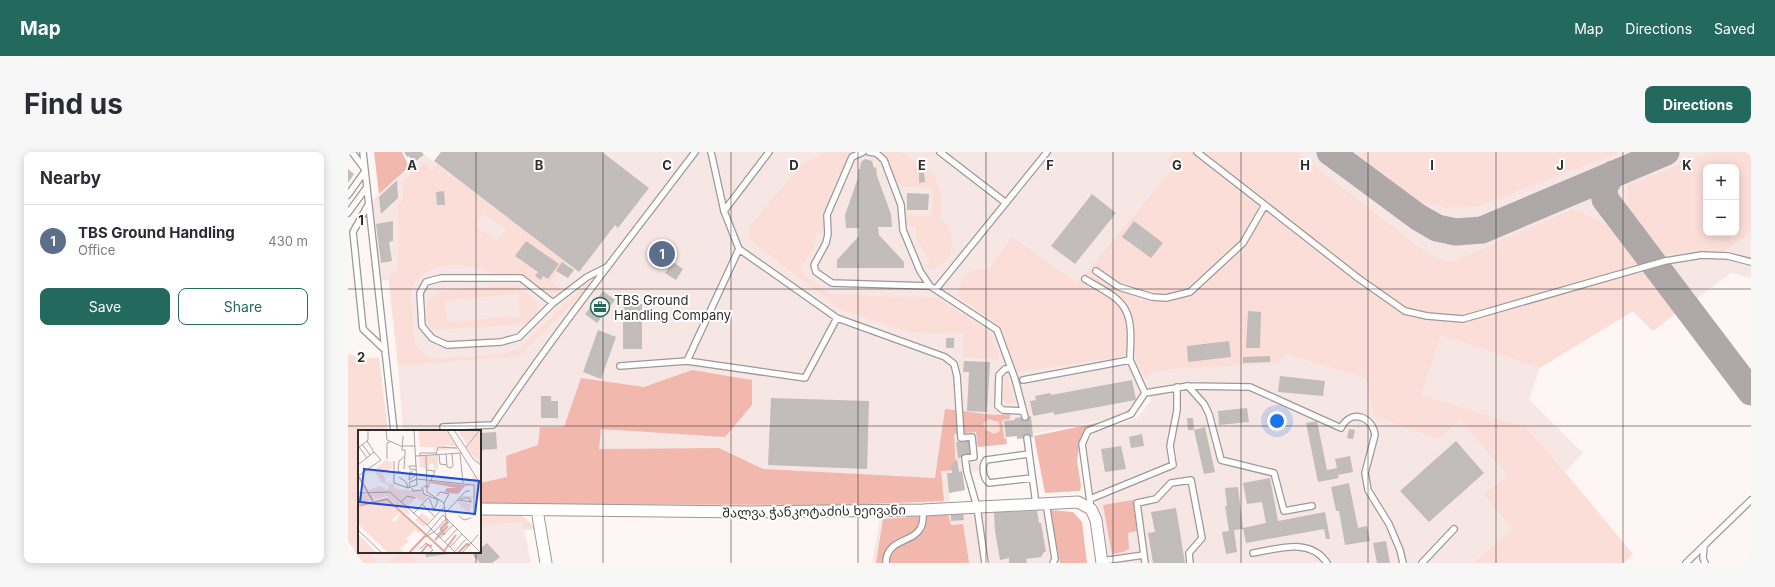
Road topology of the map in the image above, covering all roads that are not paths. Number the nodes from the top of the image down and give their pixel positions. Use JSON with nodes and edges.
{"nodes":[{"id":1,"x":352,"y":152,"type":"edge"},
{"id":2,"x":364,"y":152,"type":"edge"},
{"id":3,"x":696,"y":152,"type":"edge"},
{"id":4,"x":711,"y":152,"type":"edge"},
{"id":5,"x":769,"y":152,"type":"edge"},
{"id":6,"x":863,"y":152,"type":"edge"},
{"id":7,"x":869,"y":152,"type":"edge"},
{"id":8,"x":940,"y":152,"type":"edge"},
{"id":9,"x":1047,"y":152,"type":"edge"},
{"id":10,"x":1197,"y":152,"type":"edge"},
{"id":11,"x":365,"y":170,"type":"junction"},
{"id":12,"x":367,"y":187,"type":"junction"},
{"id":13,"x":348,"y":194,"type":"edge"},
{"id":14,"x":1006,"y":203,"type":"junction"},
{"id":15,"x":369,"y":204,"type":"junction"},
{"id":16,"x":1266,"y":204,"type":"junction"},
{"id":17,"x":724,"y":211,"type":"junction"},
{"id":18,"x":348,"y":213,"type":"edge"},
{"id":19,"x":739,"y":249,"type":"junction"},
{"id":20,"x":1751,"y":262,"type":"edge"},
{"id":21,"x":607,"y":267,"type":"junction"},
{"id":22,"x":1096,"y":271,"type":"dead end"},
{"id":23,"x":1085,"y":279,"type":"dead end"},
{"id":24,"x":930,"y":286,"type":"junction"},
{"id":25,"x":936,"y":289,"type":"junction"},
{"id":26,"x":553,"y":303,"type":"junction"},
{"id":27,"x":837,"y":318,"type":"junction"},
{"id":28,"x":385,"y":350,"type":"junction"},
{"id":29,"x":1130,"y":360,"type":"junction"},
{"id":30,"x":687,"y":361,"type":"junction"},
{"id":31,"x":620,"y":366,"type":"dead end"},
{"id":32,"x":1011,"y":368,"type":"junction"},
{"id":33,"x":1023,"y":380,"type":"dead end"},
{"id":34,"x":1188,"y":386,"type":"junction"},
{"id":35,"x":1177,"y":387,"type":"junction"},
{"id":36,"x":1144,"y":393,"type":"junction"},
{"id":37,"x":443,"y":427,"type":"dead end"},
{"id":38,"x":394,"y":430,"type":"edge"},
{"id":39,"x":1027,"y":438,"type":"dead end"},
{"id":40,"x":1029,"y":454,"type":"junction"},
{"id":41,"x":1032,"y":478,"type":"junction"},
{"id":42,"x":1751,"y":500,"type":"edge"},
{"id":43,"x":1041,"y":504,"type":"junction"},
{"id":44,"x":1091,"y":504,"type":"junction"},
{"id":45,"x":977,"y":506,"type":"junction"},
{"id":46,"x":1312,"y":506,"type":"dead end"},
{"id":47,"x":481,"y":509,"type":"edge"},
{"id":48,"x":537,"y":510,"type":"junction"},
{"id":49,"x":923,"y":510,"type":"junction"},
{"id":50,"x":1454,"y":529,"type":"dead end"},
{"id":51,"x":1704,"y":545,"type":"junction"},
{"id":52,"x":1253,"y":553,"type":"dead end"},
{"id":53,"x":1144,"y":555,"type":"junction"},
{"id":54,"x":1102,"y":562,"type":"edge"},
{"id":55,"x":546,"y":563,"type":"edge"},
{"id":56,"x":886,"y":563,"type":"edge"},
{"id":57,"x":985,"y":563,"type":"edge"},
{"id":58,"x":1053,"y":563,"type":"edge"},
{"id":59,"x":1145,"y":563,"type":"edge"},
{"id":60,"x":1190,"y":563,"type":"edge"},
{"id":61,"x":1327,"y":563,"type":"edge"},
{"id":62,"x":1403,"y":563,"type":"edge"},
{"id":63,"x":1422,"y":563,"type":"edge"},
{"id":64,"x":1686,"y":563,"type":"edge"},
{"id":65,"x":1705,"y":563,"type":"edge"}],
"edges":[{"from":1,"to":11,"type":"lane"},
{"from":2,"to":11,"type":"lane"},
{"from":3,"to":21,"type":"lane"},
{"from":4,"to":17,"type":"lane"},
{"from":5,"to":17,"type":"lane"},
{"from":6,"to":24,"type":"lane"},
{"from":7,"to":24,"type":"lane"},
{"from":8,"to":14,"type":"lane"},
{"from":9,"to":14,"type":"lane"},
{"from":10,"to":16,"type":"lane"},
{"from":11,"to":12,"type":"lane"},
{"from":11,"to":13,"type":"lane"},
{"from":12,"to":15,"type":"lane"},
{"from":12,"to":18,"type":"lane"},
{"from":14,"to":25,"type":"lane"},
{"from":15,"to":28,"type":"lane"},
{"from":15,"to":28,"type":"lane"},
{"from":16,"to":20,"type":"lane"},
{"from":16,"to":22,"type":"lane"},
{"from":17,"to":19,"type":"lane"},
{"from":19,"to":27,"type":"lane"},
{"from":19,"to":30,"type":"lane"},
{"from":21,"to":26,"type":"lane"},
{"from":21,"to":37,"type":"lane"},
{"from":23,"to":29,"type":"lane"},
{"from":24,"to":25,"type":"lane"},
{"from":25,"to":32,"type":"lane"},
{"from":26,"to":26,"type":"lane"},
{"from":27,"to":30,"type":"lane"},
{"from":27,"to":45,"type":"lane"},
{"from":28,"to":38,"type":"lane"},
{"from":29,"to":33,"type":"lane"},
{"from":29,"to":36,"type":"lane"},
{"from":30,"to":31,"type":"lane"},
{"from":32,"to":32,"type":"lane"},
{"from":34,"to":35,"type":"lane"},
{"from":34,"to":46,"type":"lane"},
{"from":34,"to":62,"type":"lane"},
{"from":35,"to":36,"type":"lane"},
{"from":35,"to":44,"type":"lane"},
{"from":36,"to":44,"type":"lane"},
{"from":39,"to":40,"type":"lane"},
{"from":40,"to":41,"type":"lane"},
{"from":40,"to":41,"type":"lane"},
{"from":41,"to":43,"type":"lane"},
{"from":42,"to":51,"type":"lane"},
{"from":43,"to":44,"type":"street","name":"შალვა ჭანკოტაძის ხეივანი"},
{"from":43,"to":45,"type":"street","name":"შალვა ჭანკოტაძის ხეივანი"},
{"from":43,"to":58,"type":"lane"},
{"from":44,"to":54,"type":"street"},
{"from":45,"to":49,"type":"street","name":"შალვა ჭანკოტაძის ხეივანი"},
{"from":45,"to":57,"type":"lane"},
{"from":47,"to":48,"type":"street","name":"შალვა ჭანკოტაძის ხეივანი"},
{"from":48,"to":49,"type":"street","name":"შალვა ჭანკოტაძის ხეივანი"},
{"from":48,"to":55,"type":"street"},
{"from":49,"to":56,"type":"lane"},
{"from":50,"to":63,"type":"lane"},
{"from":51,"to":64,"type":"lane"},
{"from":51,"to":65,"type":"lane"},
{"from":52,"to":61,"type":"lane"},
{"from":53,"to":54,"type":"lane"},
{"from":53,"to":59,"type":"lane"},
{"from":53,"to":60,"type":"lane"}]}
